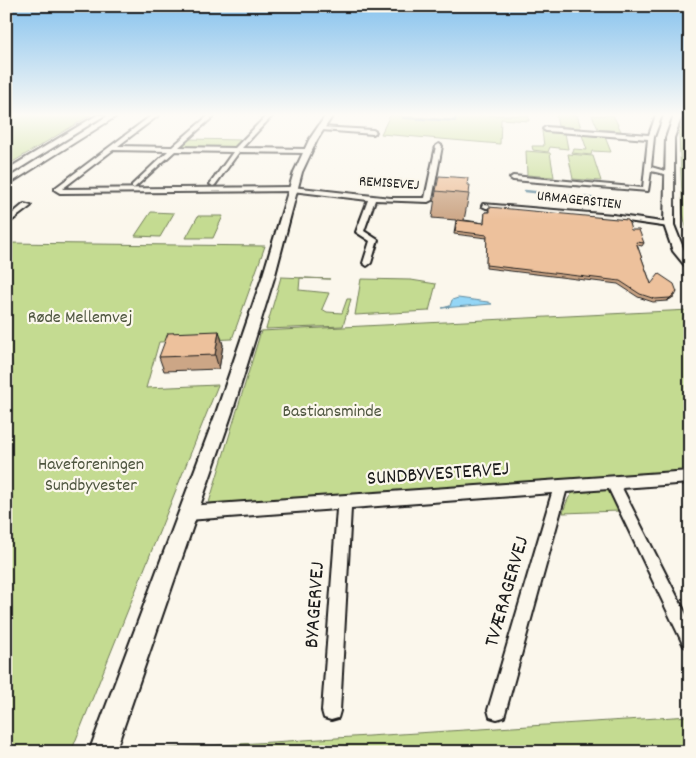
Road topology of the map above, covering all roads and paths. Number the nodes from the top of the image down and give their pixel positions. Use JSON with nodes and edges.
{"nodes":[{"id":1,"x":44,"y":150,"type":"edge"},
{"id":2,"x":108,"y":150,"type":"edge"},
{"id":3,"x":172,"y":150,"type":"edge"},
{"id":4,"x":237,"y":150,"type":"edge"},
{"id":5,"x":307,"y":150,"type":"edge"},
{"id":6,"x":438,"y":150,"type":"edge"},
{"id":7,"x":650,"y":150,"type":"edge"},
{"id":8,"x":670,"y":150,"type":"edge"},
{"id":9,"x":649,"y":169,"type":"junction"},
{"id":10,"x":669,"y":172,"type":"junction"},
{"id":11,"x":6,"y":174,"type":"edge"},
{"id":12,"x":513,"y":178,"type":"dead end"},
{"id":13,"x":214,"y":184,"type":"dead end"},
{"id":14,"x":134,"y":186,"type":"dead end"},
{"id":15,"x":292,"y":189,"type":"junction"},
{"id":16,"x":373,"y":197,"type":"junction"},
{"id":17,"x":27,"y":206,"type":"dead end"},
{"id":18,"x":486,"y":206,"type":"dead end"},
{"id":19,"x":6,"y":223,"type":"edge"},
{"id":20,"x":669,"y":226,"type":"junction"},
{"id":21,"x":367,"y":263,"type":"dead end"},
{"id":22,"x":690,"y":265,"type":"edge"},
{"id":23,"x":690,"y":477,"type":"edge"},
{"id":24,"x":613,"y":483,"type":"junction"},
{"id":25,"x":561,"y":486,"type":"junction"},
{"id":26,"x":344,"y":502,"type":"junction"},
{"id":27,"x":188,"y":513,"type":"junction"},
{"id":28,"x":690,"y":640,"type":"edge"},
{"id":29,"x":497,"y":710,"type":"dead end"},
{"id":30,"x":331,"y":711,"type":"dead end"},
{"id":31,"x":102,"y":752,"type":"edge"}],
"edges":[{"from":1,"to":11,"type":"street"},
{"from":2,"to":15,"type":"street","name":"REMISEVEJ"},
{"from":3,"to":14,"type":"street"},
{"from":4,"to":13,"type":"street"},
{"from":5,"to":15,"type":"street"},
{"from":6,"to":16,"type":"street","name":"REMISEVEJ"},
{"from":7,"to":9,"type":"street"},
{"from":8,"to":10,"type":"street"},
{"from":9,"to":10,"type":"street"},
{"from":9,"to":12,"type":"street"},
{"from":10,"to":20,"type":"street"},
{"from":15,"to":16,"type":"street","name":"REMISEVEJ"},
{"from":15,"to":27,"type":"street"},
{"from":16,"to":21,"type":"street"},
{"from":17,"to":19,"type":"street"},
{"from":18,"to":20,"type":"street","name":"URMAGERSTIEN"},
{"from":20,"to":22,"type":"street"},
{"from":23,"to":24,"type":"street","name":"SUNDBYVESTERVEJ"},
{"from":24,"to":25,"type":"street","name":"SUNDBYVESTERVEJ"},
{"from":24,"to":28,"type":"street"},
{"from":25,"to":26,"type":"street","name":"SUNDBYVESTERVEJ"},
{"from":25,"to":29,"type":"street","name":"TVÆRAGERVEJ"},
{"from":26,"to":27,"type":"street","name":"SUNDBYVESTERVEJ"},
{"from":26,"to":30,"type":"street","name":"BYAGERVEJ"},
{"from":27,"to":31,"type":"street"}]}
